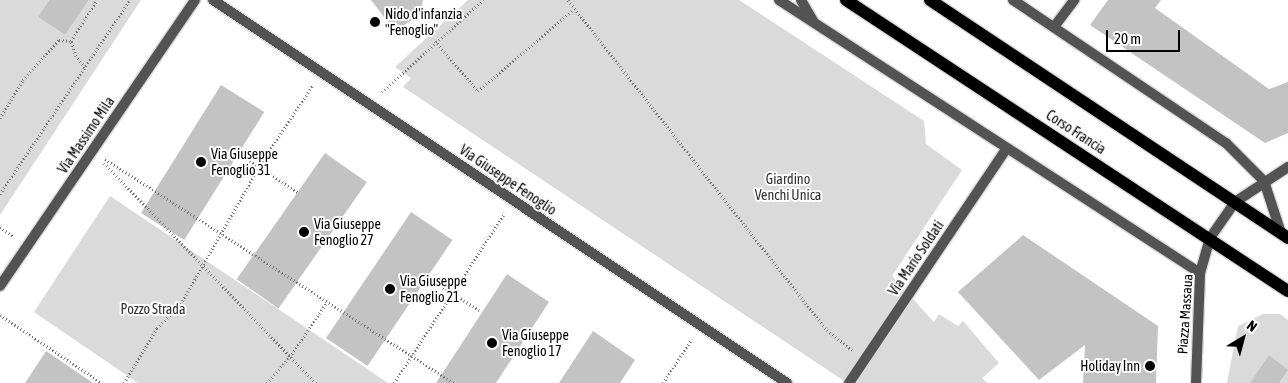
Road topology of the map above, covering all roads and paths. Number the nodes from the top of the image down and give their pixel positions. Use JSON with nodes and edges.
{"nodes":[{"id":1,"x":97,"y":0,"type":"edge"},
{"id":2,"x":130,"y":0,"type":"edge"},
{"id":3,"x":195,"y":0,"type":"edge"},
{"id":4,"x":213,"y":0,"type":"edge"},
{"id":5,"x":483,"y":0,"type":"edge"},
{"id":6,"x":568,"y":0,"type":"edge"},
{"id":7,"x":779,"y":0,"type":"edge"},
{"id":8,"x":801,"y":0,"type":"edge"},
{"id":9,"x":846,"y":0,"type":"edge"},
{"id":10,"x":930,"y":0,"type":"edge"},
{"id":11,"x":1013,"y":0,"type":"edge"},
{"id":12,"x":1074,"y":0,"type":"edge"},
{"id":13,"x":574,"y":9,"type":"junction"},
{"id":14,"x":814,"y":22,"type":"junction"},
{"id":15,"x":1054,"y":27,"type":"junction"},
{"id":16,"x":71,"y":41,"type":"junction"},
{"id":17,"x":436,"y":42,"type":"junction"},
{"id":18,"x":85,"y":67,"type":"junction"},
{"id":19,"x":321,"y":72,"type":"junction"},
{"id":20,"x":372,"y":106,"type":"junction"},
{"id":21,"x":0,"y":118,"type":"edge"},
{"id":22,"x":1006,"y":149,"type":"junction"},
{"id":23,"x":92,"y":150,"type":"junction"},
{"id":24,"x":241,"y":155,"type":"dead end"},
{"id":25,"x":1288,"y":167,"type":"edge"},
{"id":26,"x":259,"y":168,"type":"junction"},
{"id":27,"x":1264,"y":181,"type":"junction"},
{"id":28,"x":298,"y":193,"type":"dead end"},
{"id":29,"x":0,"y":194,"type":"edge"},
{"id":30,"x":513,"y":200,"type":"junction"},
{"id":31,"x":1235,"y":202,"type":"junction"},
{"id":32,"x":221,"y":233,"type":"junction"},
{"id":33,"x":1284,"y":235,"type":"edge"},
{"id":34,"x":1210,"y":238,"type":"junction"},
{"id":35,"x":203,"y":266,"type":"junction"},
{"id":36,"x":1200,"y":273,"type":"junction"},
{"id":37,"x":431,"y":280,"type":"dead end"},
{"id":38,"x":0,"y":286,"type":"edge"},
{"id":39,"x":1288,"y":291,"type":"edge"},
{"id":40,"x":453,"y":294,"type":"junction"},
{"id":41,"x":327,"y":302,"type":"junction"},
{"id":42,"x":479,"y":310,"type":"dead end"},
{"id":43,"x":0,"y":315,"type":"edge"},
{"id":44,"x":701,"y":325,"type":"junction"},
{"id":45,"x":412,"y":356,"type":"junction"},
{"id":46,"x":290,"y":357,"type":"junction"},
{"id":47,"x":864,"y":360,"type":"junction"},
{"id":48,"x":102,"y":383,"type":"edge"},
{"id":49,"x":124,"y":383,"type":"edge"},
{"id":50,"x":267,"y":383,"type":"edge"},
{"id":51,"x":316,"y":383,"type":"edge"},
{"id":52,"x":394,"y":383,"type":"edge"},
{"id":53,"x":454,"y":383,"type":"edge"},
{"id":54,"x":663,"y":383,"type":"edge"},
{"id":55,"x":787,"y":383,"type":"edge"},
{"id":56,"x":849,"y":383,"type":"edge"},
{"id":57,"x":1196,"y":383,"type":"edge"}],
"edges":[{"from":1,"to":16,"type":"path"},
{"from":2,"to":18,"type":"path"},
{"from":3,"to":23,"type":"street","name":"Via Massimo Mila"},
{"from":4,"to":19,"type":"street","name":"Via Giuseppe Fenoglio"},
{"from":5,"to":17,"type":"path"},
{"from":6,"to":13,"type":"path"},
{"from":7,"to":14,"type":"street"},
{"from":8,"to":14,"type":"street"},
{"from":9,"to":34,"type":"main road","name":"Corso Francia"},
{"from":10,"to":31,"type":"main road","name":"Corso Francia"},
{"from":11,"to":15,"type":"street"},
{"from":12,"to":15,"type":"street"},
{"from":13,"to":17,"type":"path"},
{"from":13,"to":47,"type":"path"},
{"from":14,"to":22,"type":"street"},
{"from":15,"to":27,"type":"street"},
{"from":16,"to":18,"type":"path"},
{"from":16,"to":21,"type":"path"},
{"from":17,"to":20,"type":"path"},
{"from":18,"to":29,"type":"path"},
{"from":19,"to":20,"type":"street","name":"Via Giuseppe Fenoglio"},
{"from":19,"to":26,"type":"path"},
{"from":20,"to":30,"type":"street","name":"Via Giuseppe Fenoglio"},
{"from":22,"to":36,"type":"street"},
{"from":22,"to":47,"type":"street","name":"Via Mario Soldati"},
{"from":23,"to":32,"type":"path"},
{"from":23,"to":35,"type":"path"},
{"from":23,"to":38,"type":"street","name":"Via Massimo Mila"},
{"from":24,"to":26,"type":"path"},
{"from":25,"to":27,"type":"street","name":"Piazza Massaua"},
{"from":26,"to":28,"type":"path"},
{"from":26,"to":32,"type":"path"},
{"from":27,"to":31,"type":"street","name":"Piazza Massaua"},
{"from":27,"to":33,"type":"street"},
{"from":30,"to":40,"type":"path"},
{"from":30,"to":44,"type":"street","name":"Via Giuseppe Fenoglio"},
{"from":31,"to":33,"type":"main road","name":"Corso Francia"},
{"from":31,"to":34,"type":"street","name":"Piazza Massaua"},
{"from":32,"to":35,"type":"path"},
{"from":32,"to":41,"type":"path"},
{"from":34,"to":36,"type":"street","name":"Piazza Massaua"},
{"from":34,"to":39,"type":"main road","name":"Corso Francia"},
{"from":35,"to":46,"type":"path"},
{"from":35,"to":49,"type":"path"},
{"from":36,"to":57,"type":"street","name":"Piazza Massaua"},
{"from":37,"to":40,"type":"path"},
{"from":40,"to":42,"type":"path"},
{"from":40,"to":45,"type":"path"},
{"from":41,"to":45,"type":"path"},
{"from":41,"to":46,"type":"path"},
{"from":43,"to":48,"type":"path"},
{"from":44,"to":54,"type":"path"},
{"from":44,"to":55,"type":"street","name":"Via Giuseppe Fenoglio"},
{"from":45,"to":52,"type":"path"},
{"from":45,"to":53,"type":"path"},
{"from":46,"to":50,"type":"path"},
{"from":46,"to":51,"type":"path"},
{"from":47,"to":56,"type":"street","name":"Via Mario Soldati"}]}
